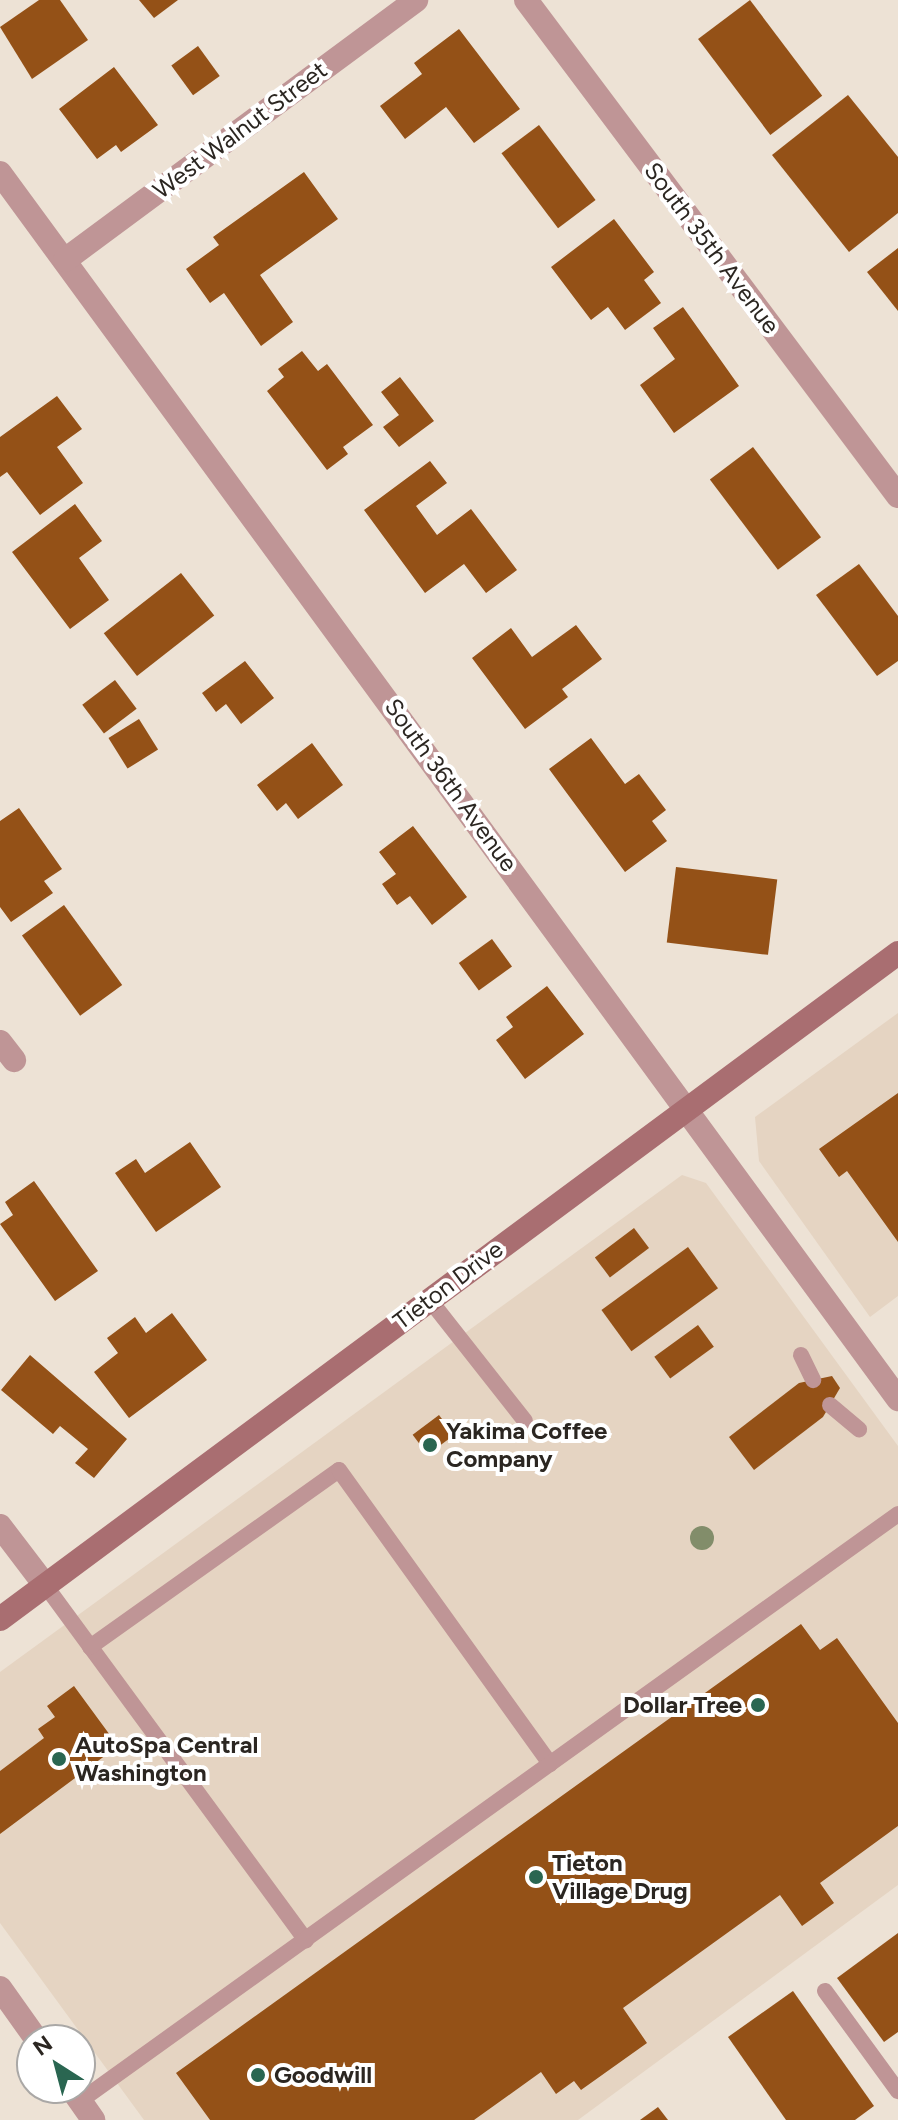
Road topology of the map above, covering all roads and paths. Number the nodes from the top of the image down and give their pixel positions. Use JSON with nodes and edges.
{"nodes":[{"id":1,"x":416,"y":0,"type":"edge"},
{"id":2,"x":526,"y":0,"type":"edge"},
{"id":3,"x":0,"y":173,"type":"edge"},
{"id":4,"x":65,"y":260,"type":"junction"},
{"id":5,"x":898,"y":496,"type":"edge"},
{"id":6,"x":898,"y":953,"type":"edge"},
{"id":7,"x":687,"y":1106,"type":"junction"},
{"id":8,"x":429,"y":1299,"type":"junction"},
{"id":9,"x":801,"y":1355,"type":"dead end"},
{"id":10,"x":813,"y":1380,"type":"dead end"},
{"id":11,"x":898,"y":1399,"type":"edge"},
{"id":12,"x":830,"y":1405,"type":"dead end"},
{"id":13,"x":525,"y":1421,"type":"dead end"},
{"id":14,"x":859,"y":1429,"type":"dead end"},
{"id":15,"x":898,"y":1514,"type":"edge"},
{"id":16,"x":0,"y":1526,"type":"edge"},
{"id":17,"x":45,"y":1585,"type":"junction"},
{"id":18,"x":0,"y":1619,"type":"edge"},
{"id":19,"x":90,"y":1647,"type":"junction"},
{"id":20,"x":550,"y":1764,"type":"junction"},
{"id":21,"x":306,"y":1940,"type":"junction"},
{"id":22,"x":0,"y":1988,"type":"edge"},
{"id":23,"x":825,"y":1991,"type":"dead end"},
{"id":24,"x":26,"y":2024,"type":"edge"},
{"id":25,"x":898,"y":2091,"type":"edge"},
{"id":26,"x":96,"y":2092,"type":"edge"}],
"edges":[{"from":1,"to":4,"type":"street","name":"West Walnut Street"},
{"from":2,"to":5,"type":"street","name":"South 35th Avenue"},
{"from":3,"to":4,"type":"street","name":"South 36th Avenue"},
{"from":4,"to":7,"type":"street","name":"South 36th Avenue"},
{"from":6,"to":7,"type":"main road","name":"Tieton Drive"},
{"from":7,"to":8,"type":"main road","name":"Tieton Drive"},
{"from":7,"to":11,"type":"street","name":"South 36th Avenue"},
{"from":8,"to":13,"type":"lane"},
{"from":8,"to":17,"type":"main road","name":"Tieton Drive"},
{"from":9,"to":10,"type":"lane"},
{"from":12,"to":14,"type":"lane"},
{"from":15,"to":20,"type":"lane"},
{"from":16,"to":17,"type":"street"},
{"from":17,"to":18,"type":"main road","name":"Tieton Drive"},
{"from":17,"to":19,"type":"lane"},
{"from":19,"to":20,"type":"lane"},
{"from":19,"to":21,"type":"lane"},
{"from":20,"to":21,"type":"lane"},
{"from":21,"to":26,"type":"lane"},
{"from":22,"to":24,"type":"street"},
{"from":23,"to":25,"type":"lane"}]}
